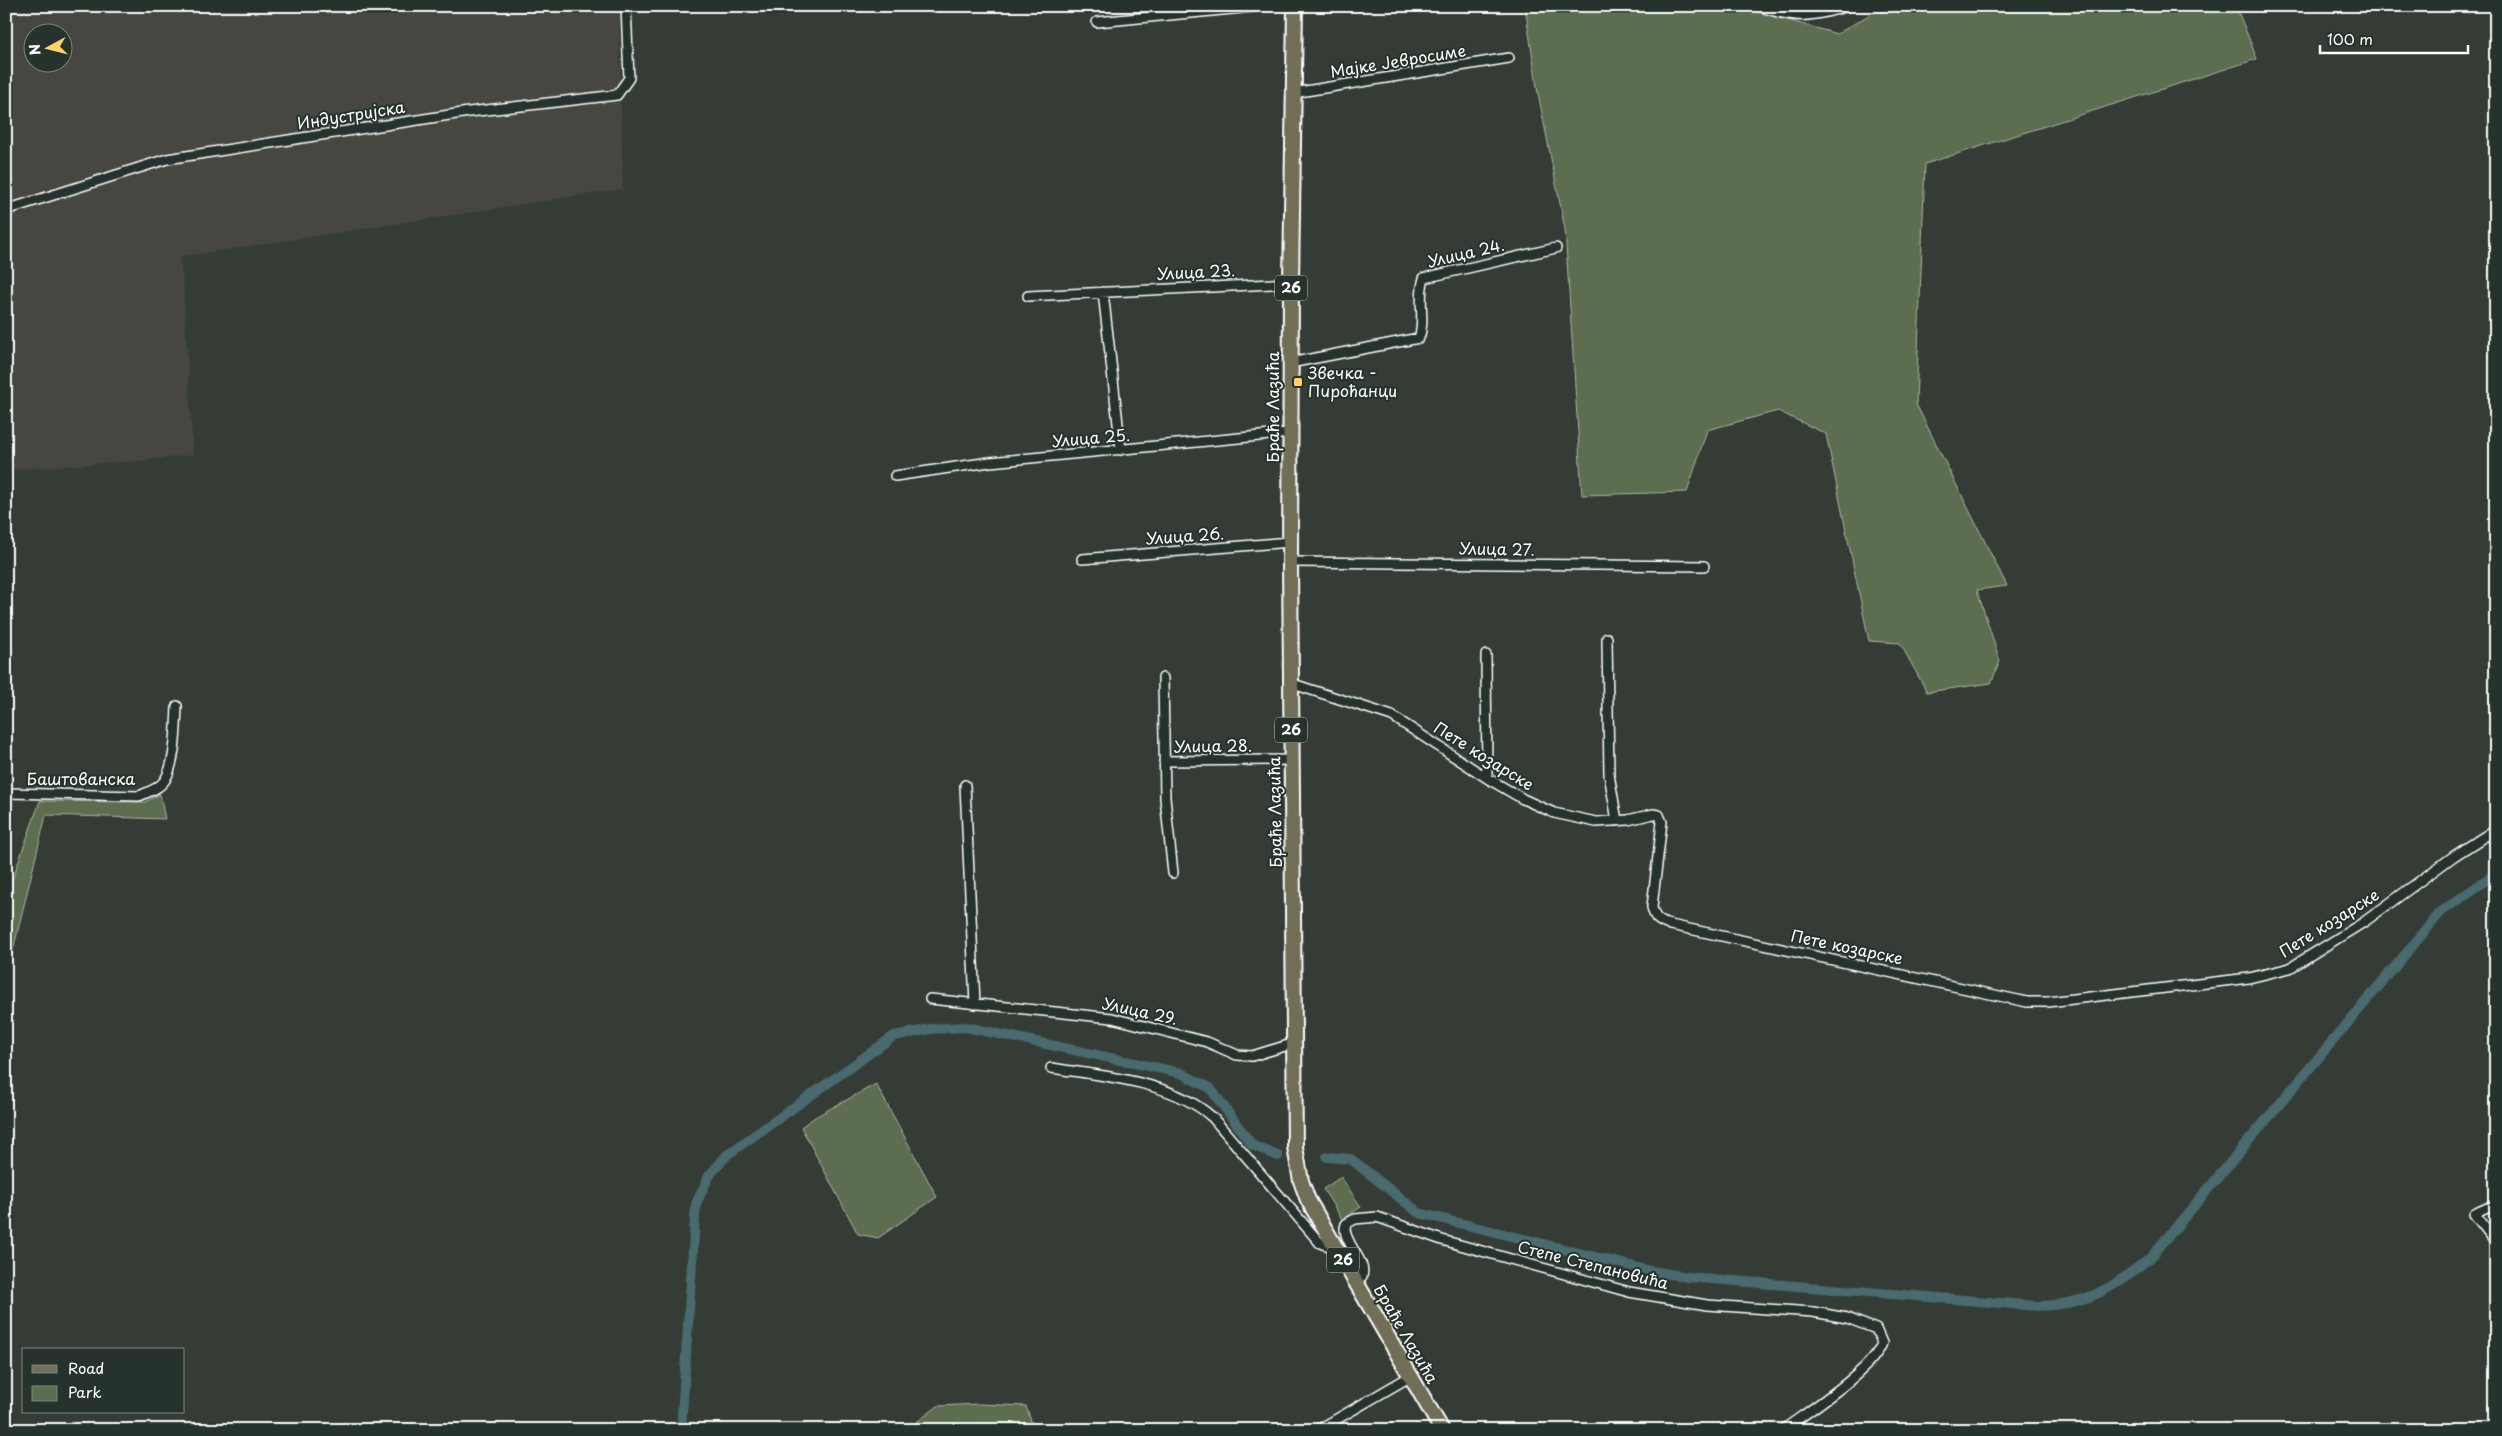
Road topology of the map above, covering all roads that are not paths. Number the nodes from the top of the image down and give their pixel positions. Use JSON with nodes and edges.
{"nodes":[{"id":1,"x":626,"y":6,"type":"edge"},
{"id":2,"x":1264,"y":6,"type":"edge"},
{"id":3,"x":1295,"y":6,"type":"edge"},
{"id":4,"x":1760,"y":6,"type":"edge"},
{"id":5,"x":1794,"y":6,"type":"edge"},
{"id":6,"x":1848,"y":6,"type":"edge"},
{"id":7,"x":1795,"y":16,"type":"junction"},
{"id":8,"x":1097,"y":22,"type":"dead end"},
{"id":9,"x":1509,"y":58,"type":"dead end"},
{"id":10,"x":1293,"y":93,"type":"junction"},
{"id":11,"x":6,"y":210,"type":"edge"},
{"id":12,"x":1556,"y":248,"type":"dead end"},
{"id":13,"x":1291,"y":283,"type":"junction"},
{"id":14,"x":1103,"y":292,"type":"junction"},
{"id":15,"x":1028,"y":296,"type":"dead end"},
{"id":16,"x":1290,"y":363,"type":"junction"},
{"id":17,"x":1290,"y":433,"type":"junction"},
{"id":18,"x":1121,"y":450,"type":"junction"},
{"id":19,"x":896,"y":476,"type":"dead end"},
{"id":20,"x":1290,"y":542,"type":"junction"},
{"id":21,"x":1082,"y":559,"type":"dead end"},
{"id":22,"x":1290,"y":562,"type":"junction"},
{"id":23,"x":1704,"y":566,"type":"dead end"},
{"id":24,"x":1607,"y":638,"type":"dead end"},
{"id":25,"x":1486,"y":655,"type":"dead end"},
{"id":26,"x":1163,"y":678,"type":"dead end"},
{"id":27,"x":1290,"y":683,"type":"junction"},
{"id":28,"x":177,"y":706,"type":"dead end"},
{"id":29,"x":1292,"y":760,"type":"junction"},
{"id":30,"x":1164,"y":761,"type":"junction"},
{"id":31,"x":1487,"y":778,"type":"junction"},
{"id":32,"x":965,"y":786,"type":"dead end"},
{"id":33,"x":6,"y":793,"type":"edge"},
{"id":34,"x":1617,"y":821,"type":"junction"},
{"id":35,"x":2493,"y":832,"type":"edge"},
{"id":36,"x":2496,"y":844,"type":"edge"},
{"id":37,"x":1173,"y":873,"type":"dead end"},
{"id":38,"x":930,"y":999,"type":"dead end"},
{"id":39,"x":975,"y":1004,"type":"junction"},
{"id":40,"x":1295,"y":1043,"type":"junction"},
{"id":41,"x":1051,"y":1068,"type":"dead end"},
{"id":42,"x":2496,"y":1204,"type":"edge"},
{"id":43,"x":2496,"y":1242,"type":"edge"},
{"id":44,"x":1335,"y":1248,"type":"junction"},
{"id":45,"x":1356,"y":1282,"type":"junction"},
{"id":46,"x":1411,"y":1376,"type":"junction"},
{"id":47,"x":1318,"y":1430,"type":"edge"},
{"id":48,"x":1442,"y":1430,"type":"edge"},
{"id":49,"x":1783,"y":1430,"type":"edge"}],
"edges":[{"from":1,"to":11,"type":"street","name":"Индустријска"},
{"from":2,"to":8,"type":"street"},
{"from":3,"to":10,"type":"main road","name":"Браће Лазића","number":"26"},
{"from":4,"to":7,"type":"street"},
{"from":5,"to":7,"type":"street"},
{"from":6,"to":7,"type":"street"},
{"from":9,"to":10,"type":"street","name":"Мајке Јевросиме"},
{"from":10,"to":13,"type":"main road","name":"Браће Лазића","number":"26"},
{"from":12,"to":16,"type":"street","name":"Улица 24."},
{"from":13,"to":14,"type":"street","name":"Улица 23."},
{"from":13,"to":16,"type":"main road","name":"Браће Лазића","number":"26"},
{"from":14,"to":15,"type":"street","name":"Улица 23."},
{"from":14,"to":18,"type":"street"},
{"from":16,"to":17,"type":"main road","name":"Браће Лазића","number":"26"},
{"from":17,"to":18,"type":"street","name":"Улица 25."},
{"from":17,"to":20,"type":"main road","name":"Браће Лазића","number":"26"},
{"from":18,"to":19,"type":"street","name":"Улица 25."},
{"from":20,"to":21,"type":"street","name":"Улица 26."},
{"from":20,"to":22,"type":"main road","name":"Браће Лазића","number":"26"},
{"from":22,"to":23,"type":"street","name":"Улица 27."},
{"from":22,"to":27,"type":"main road","name":"Браће Лазића","number":"26"},
{"from":24,"to":34,"type":"street"},
{"from":25,"to":31,"type":"street"},
{"from":26,"to":30,"type":"street","name":"Улица 28."},
{"from":27,"to":29,"type":"main road","name":"Браће Лазића","number":"26"},
{"from":27,"to":31,"type":"street","name":"Пете козарске"},
{"from":28,"to":33,"type":"street","name":"Баштованска"},
{"from":29,"to":30,"type":"street","name":"Улица 28."},
{"from":29,"to":40,"type":"main road","name":"Браће Лазића","number":"26"},
{"from":30,"to":37,"type":"street","name":"Улица 28."},
{"from":31,"to":34,"type":"street","name":"Пете козарске"},
{"from":32,"to":39,"type":"street"},
{"from":34,"to":35,"type":"street","name":"Пете козарске"},
{"from":35,"to":36,"type":"street"},
{"from":38,"to":39,"type":"street","name":"Улица 29."},
{"from":39,"to":40,"type":"street","name":"Улица 29."},
{"from":40,"to":44,"type":"main road","name":"Браће Лазића","number":"26"},
{"from":41,"to":44,"type":"street"},
{"from":42,"to":43,"type":"street"},
{"from":44,"to":45,"type":"main road","name":"Браће Лазића","number":"26"},
{"from":45,"to":46,"type":"main road","name":"Браће Лазића","number":"26"},
{"from":45,"to":49,"type":"street","name":"Степе Степановића"},
{"from":46,"to":47,"type":"street"},
{"from":46,"to":48,"type":"main road","name":"Браће Лазића","number":"26"}]}
